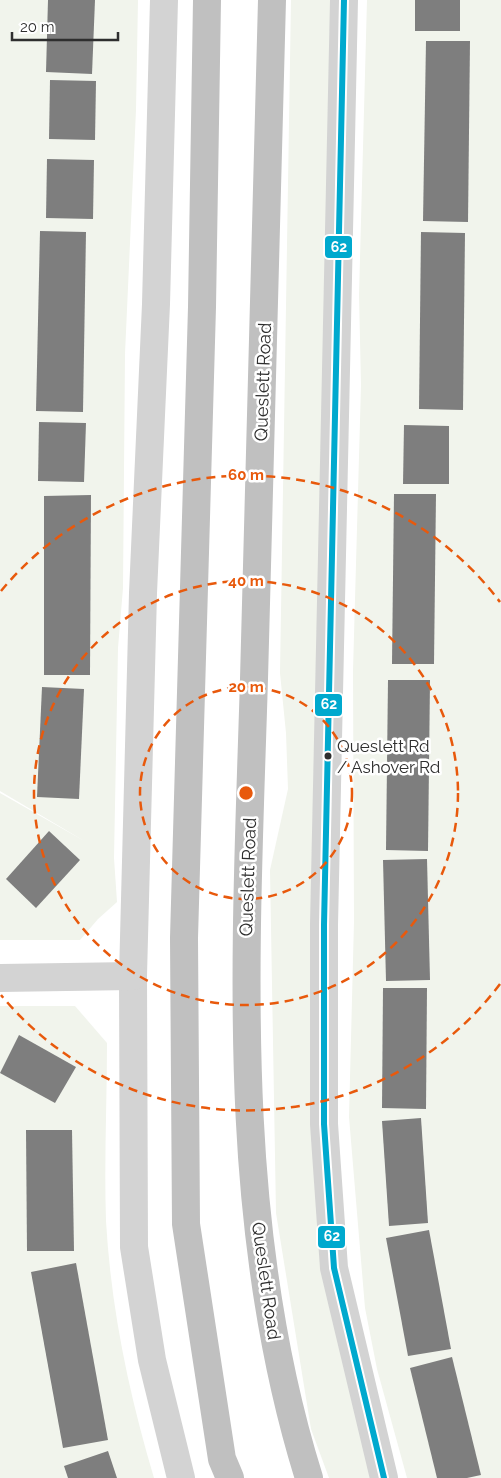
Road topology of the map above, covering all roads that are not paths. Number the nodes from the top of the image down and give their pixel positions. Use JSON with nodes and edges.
{"nodes":[{"id":1,"x":164,"y":0,"type":"edge"},
{"id":2,"x":207,"y":0,"type":"edge"},
{"id":3,"x":272,"y":0,"type":"edge"},
{"id":4,"x":344,"y":0,"type":"edge"},
{"id":5,"x":133,"y":976,"type":"junction"},
{"id":6,"x":0,"y":978,"type":"edge"},
{"id":7,"x":181,"y":1478,"type":"edge"},
{"id":8,"x":230,"y":1478,"type":"edge"},
{"id":9,"x":309,"y":1478,"type":"edge"},
{"id":10,"x":384,"y":1478,"type":"edge"}],
"edges":[{"from":1,"to":5,"type":"street"},
{"from":2,"to":8,"type":"highway"},
{"from":3,"to":9,"type":"highway","name":"Queslett Road"},
{"from":4,"to":10,"type":"street"},
{"from":5,"to":6,"type":"street"},
{"from":5,"to":7,"type":"street"}]}
